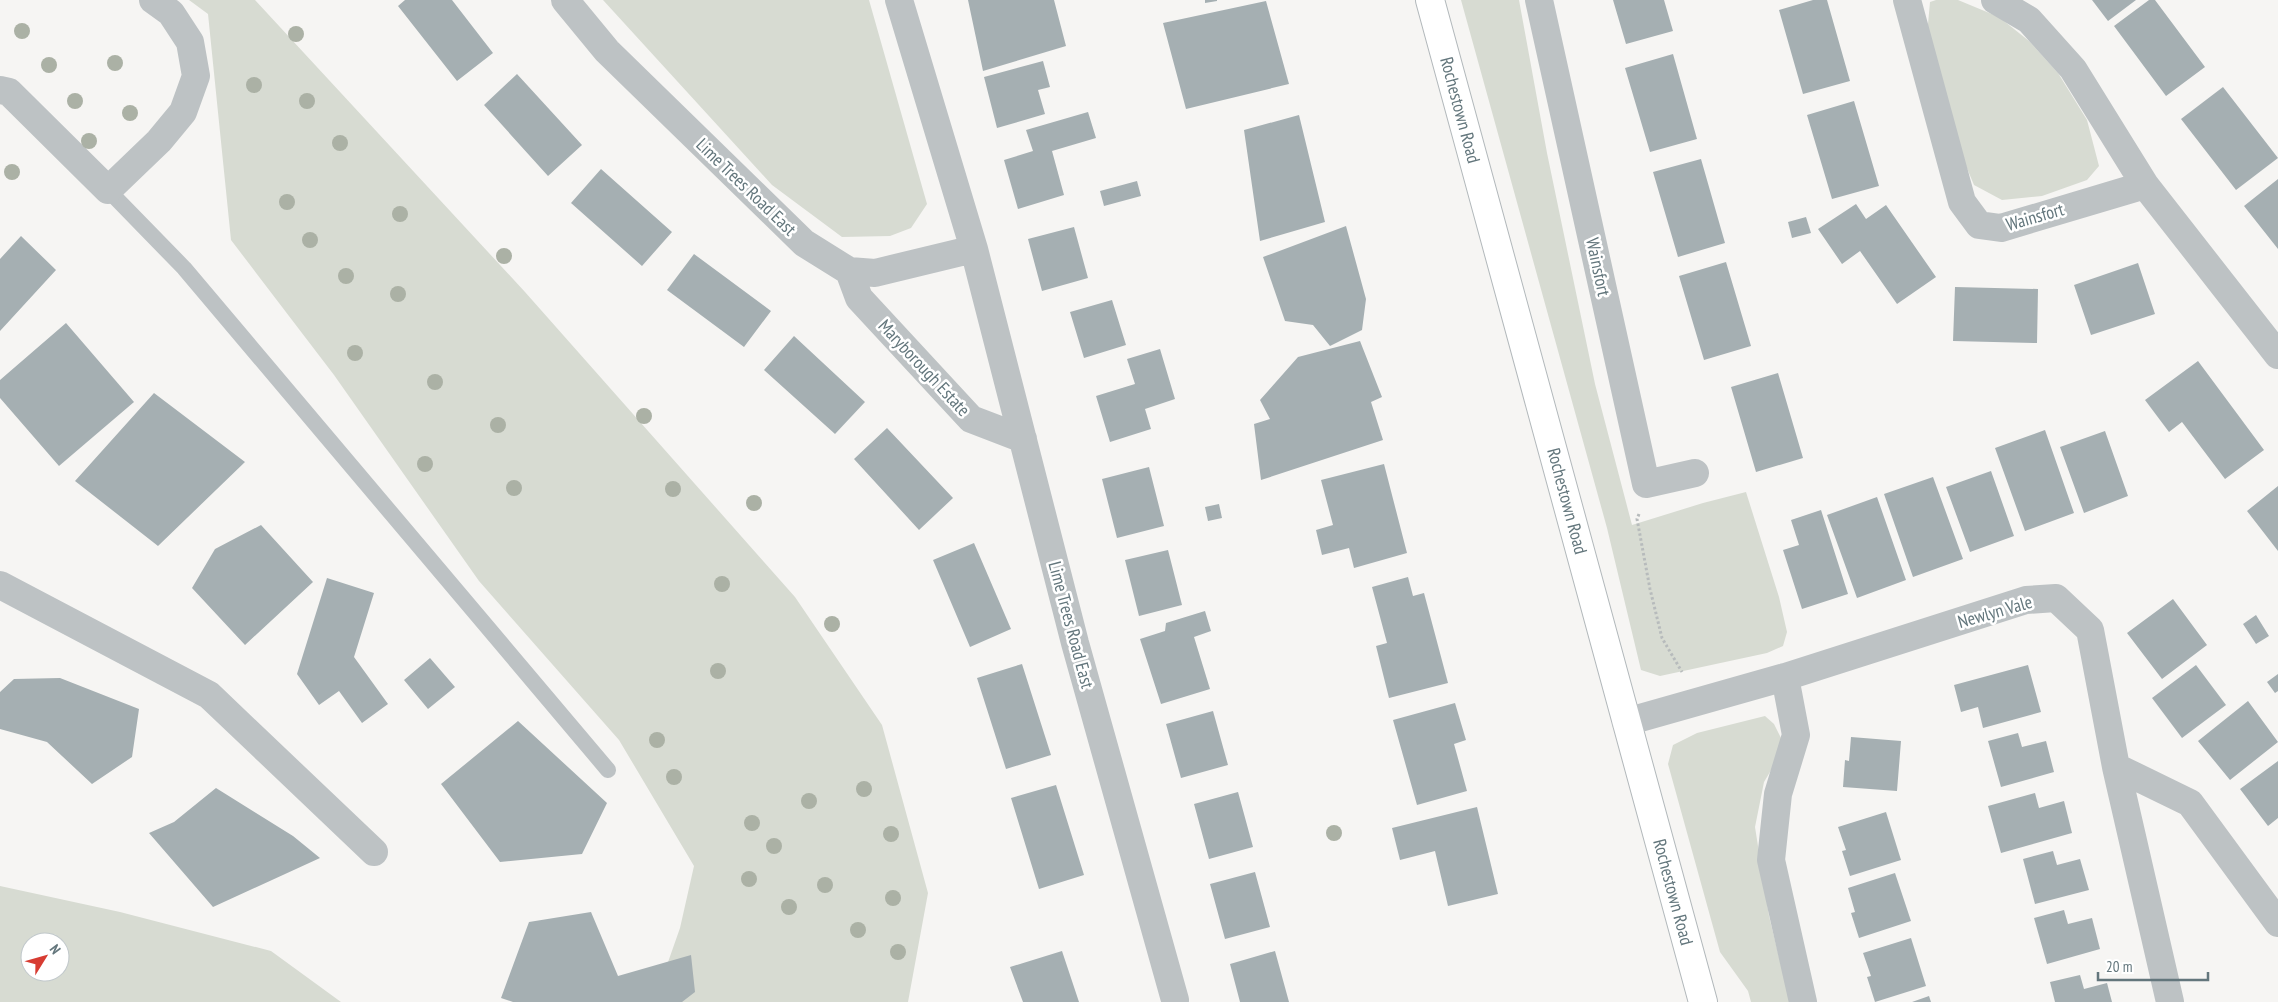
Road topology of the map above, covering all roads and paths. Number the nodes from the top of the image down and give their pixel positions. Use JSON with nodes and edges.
{"nodes":[{"id":1,"x":153,"y":0,"type":"edge"},
{"id":2,"x":565,"y":0,"type":"edge"},
{"id":3,"x":899,"y":0,"type":"edge"},
{"id":4,"x":1430,"y":0,"type":"edge"},
{"id":5,"x":1539,"y":0,"type":"edge"},
{"id":6,"x":1907,"y":0,"type":"edge"},
{"id":7,"x":1995,"y":0,"type":"edge"},
{"id":8,"x":0,"y":90,"type":"edge"},
{"id":9,"x":2145,"y":185,"type":"junction"},
{"id":10,"x":108,"y":190,"type":"junction"},
{"id":11,"x":974,"y":249,"type":"junction"},
{"id":12,"x":850,"y":271,"type":"junction"},
{"id":13,"x":2278,"y":355,"type":"edge"},
{"id":14,"x":1023,"y":438,"type":"junction"},
{"id":15,"x":1695,"y":473,"type":"dead end"},
{"id":16,"x":1646,"y":484,"type":"junction"},
{"id":17,"x":0,"y":585,"type":"edge"},
{"id":18,"x":1785,"y":677,"type":"junction"},
{"id":19,"x":1686,"y":678,"type":"dead end"},
{"id":20,"x":1626,"y":722,"type":"junction"},
{"id":21,"x":2116,"y":767,"type":"junction"},
{"id":22,"x":608,"y":770,"type":"dead end"},
{"id":23,"x":374,"y":852,"type":"dead end"},
{"id":24,"x":2278,"y":923,"type":"edge"},
{"id":25,"x":1175,"y":1000,"type":"dead end"},
{"id":26,"x":1703,"y":1002,"type":"edge"},
{"id":27,"x":1803,"y":1002,"type":"edge"},
{"id":28,"x":2170,"y":1002,"type":"edge"}],
"edges":[{"from":1,"to":10,"type":"street"},
{"from":2,"to":12,"type":"street","name":"Lime Trees Road East"},
{"from":3,"to":11,"type":"street","name":"Lime Trees Road East"},
{"from":4,"to":20,"type":"main road","name":"Rochestown Road"},
{"from":5,"to":16,"type":"street","name":"Wainsfort"},
{"from":6,"to":9,"type":"street","name":"Wainsfort"},
{"from":7,"to":9,"type":"street"},
{"from":8,"to":10,"type":"street"},
{"from":9,"to":13,"type":"street"},
{"from":10,"to":22,"type":"lane"},
{"from":11,"to":12,"type":"street","name":"Lime Trees Road East"},
{"from":11,"to":14,"type":"street","name":"Lime Trees Road East"},
{"from":12,"to":14,"type":"street","name":"Maryborough Estate"},
{"from":14,"to":25,"type":"street","name":"Lime Trees Road East"},
{"from":15,"to":16,"type":"street"},
{"from":16,"to":19,"type":"path"},
{"from":17,"to":23,"type":"street"},
{"from":18,"to":20,"type":"street","name":"Newlyn Vale"},
{"from":18,"to":21,"type":"street","name":"Newlyn Vale"},
{"from":18,"to":27,"type":"street"},
{"from":20,"to":26,"type":"main road","name":"Rochestown Road"},
{"from":21,"to":24,"type":"street"},
{"from":21,"to":28,"type":"street","name":"Newlyn Vale"}]}
